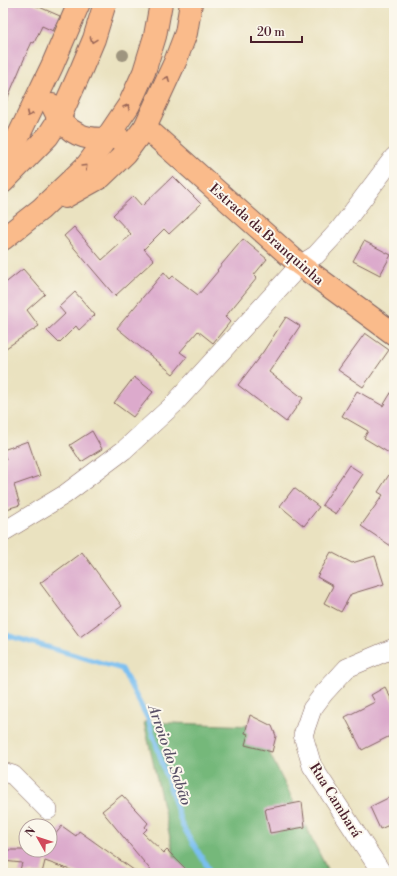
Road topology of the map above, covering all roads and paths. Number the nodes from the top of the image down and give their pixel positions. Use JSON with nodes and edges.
{"nodes":[{"id":1,"x":79,"y":3,"type":"edge"},
{"id":2,"x":105,"y":3,"type":"edge"},
{"id":3,"x":160,"y":3,"type":"edge"},
{"id":4,"x":191,"y":3,"type":"edge"},
{"id":5,"x":52,"y":66,"type":"junction"},
{"id":6,"x":59,"y":118,"type":"junction"},
{"id":7,"x":145,"y":127,"type":"junction"},
{"id":8,"x":106,"y":139,"type":"junction"},
{"id":9,"x":394,"y":157,"type":"edge"},
{"id":10,"x":3,"y":168,"type":"edge"},
{"id":11,"x":3,"y":182,"type":"edge"},
{"id":12,"x":41,"y":209,"type":"junction"},
{"id":13,"x":3,"y":239,"type":"edge"},
{"id":14,"x":300,"y":265,"type":"junction"},
{"id":15,"x":394,"y":334,"type":"edge"},
{"id":16,"x":3,"y":532,"type":"edge"},
{"id":17,"x":394,"y":648,"type":"edge"},
{"id":18,"x":3,"y":772,"type":"edge"},
{"id":19,"x":48,"y":810,"type":"dead end"},
{"id":20,"x":382,"y":873,"type":"edge"}],
"edges":[{"from":1,"to":5,"type":"main road"},
{"from":2,"to":6,"type":"main road","one_way":true},
{"from":8,"to":3,"type":"main road","one_way":true},
{"from":7,"to":4,"type":"main road","one_way":true},
{"from":5,"to":6,"type":"main road"},
{"from":5,"to":10,"type":"main road","one_way":true},
{"from":6,"to":8,"type":"main road"},
{"from":6,"to":11,"type":"main road"},
{"from":7,"to":8,"type":"main road"},
{"from":7,"to":12,"type":"main road"},
{"from":7,"to":14,"type":"main road","name":"Estrada da Branquinha"},
{"from":12,"to":8,"type":"main road","one_way":true},
{"from":9,"to":14,"type":"street"},
{"from":12,"to":13,"type":"main road"},
{"from":14,"to":15,"type":"main road","name":"Estrada da Branquinha"},
{"from":14,"to":16,"type":"street"},
{"from":17,"to":20,"type":"street","name":"Rua Cambará"},
{"from":18,"to":19,"type":"street"}]}
